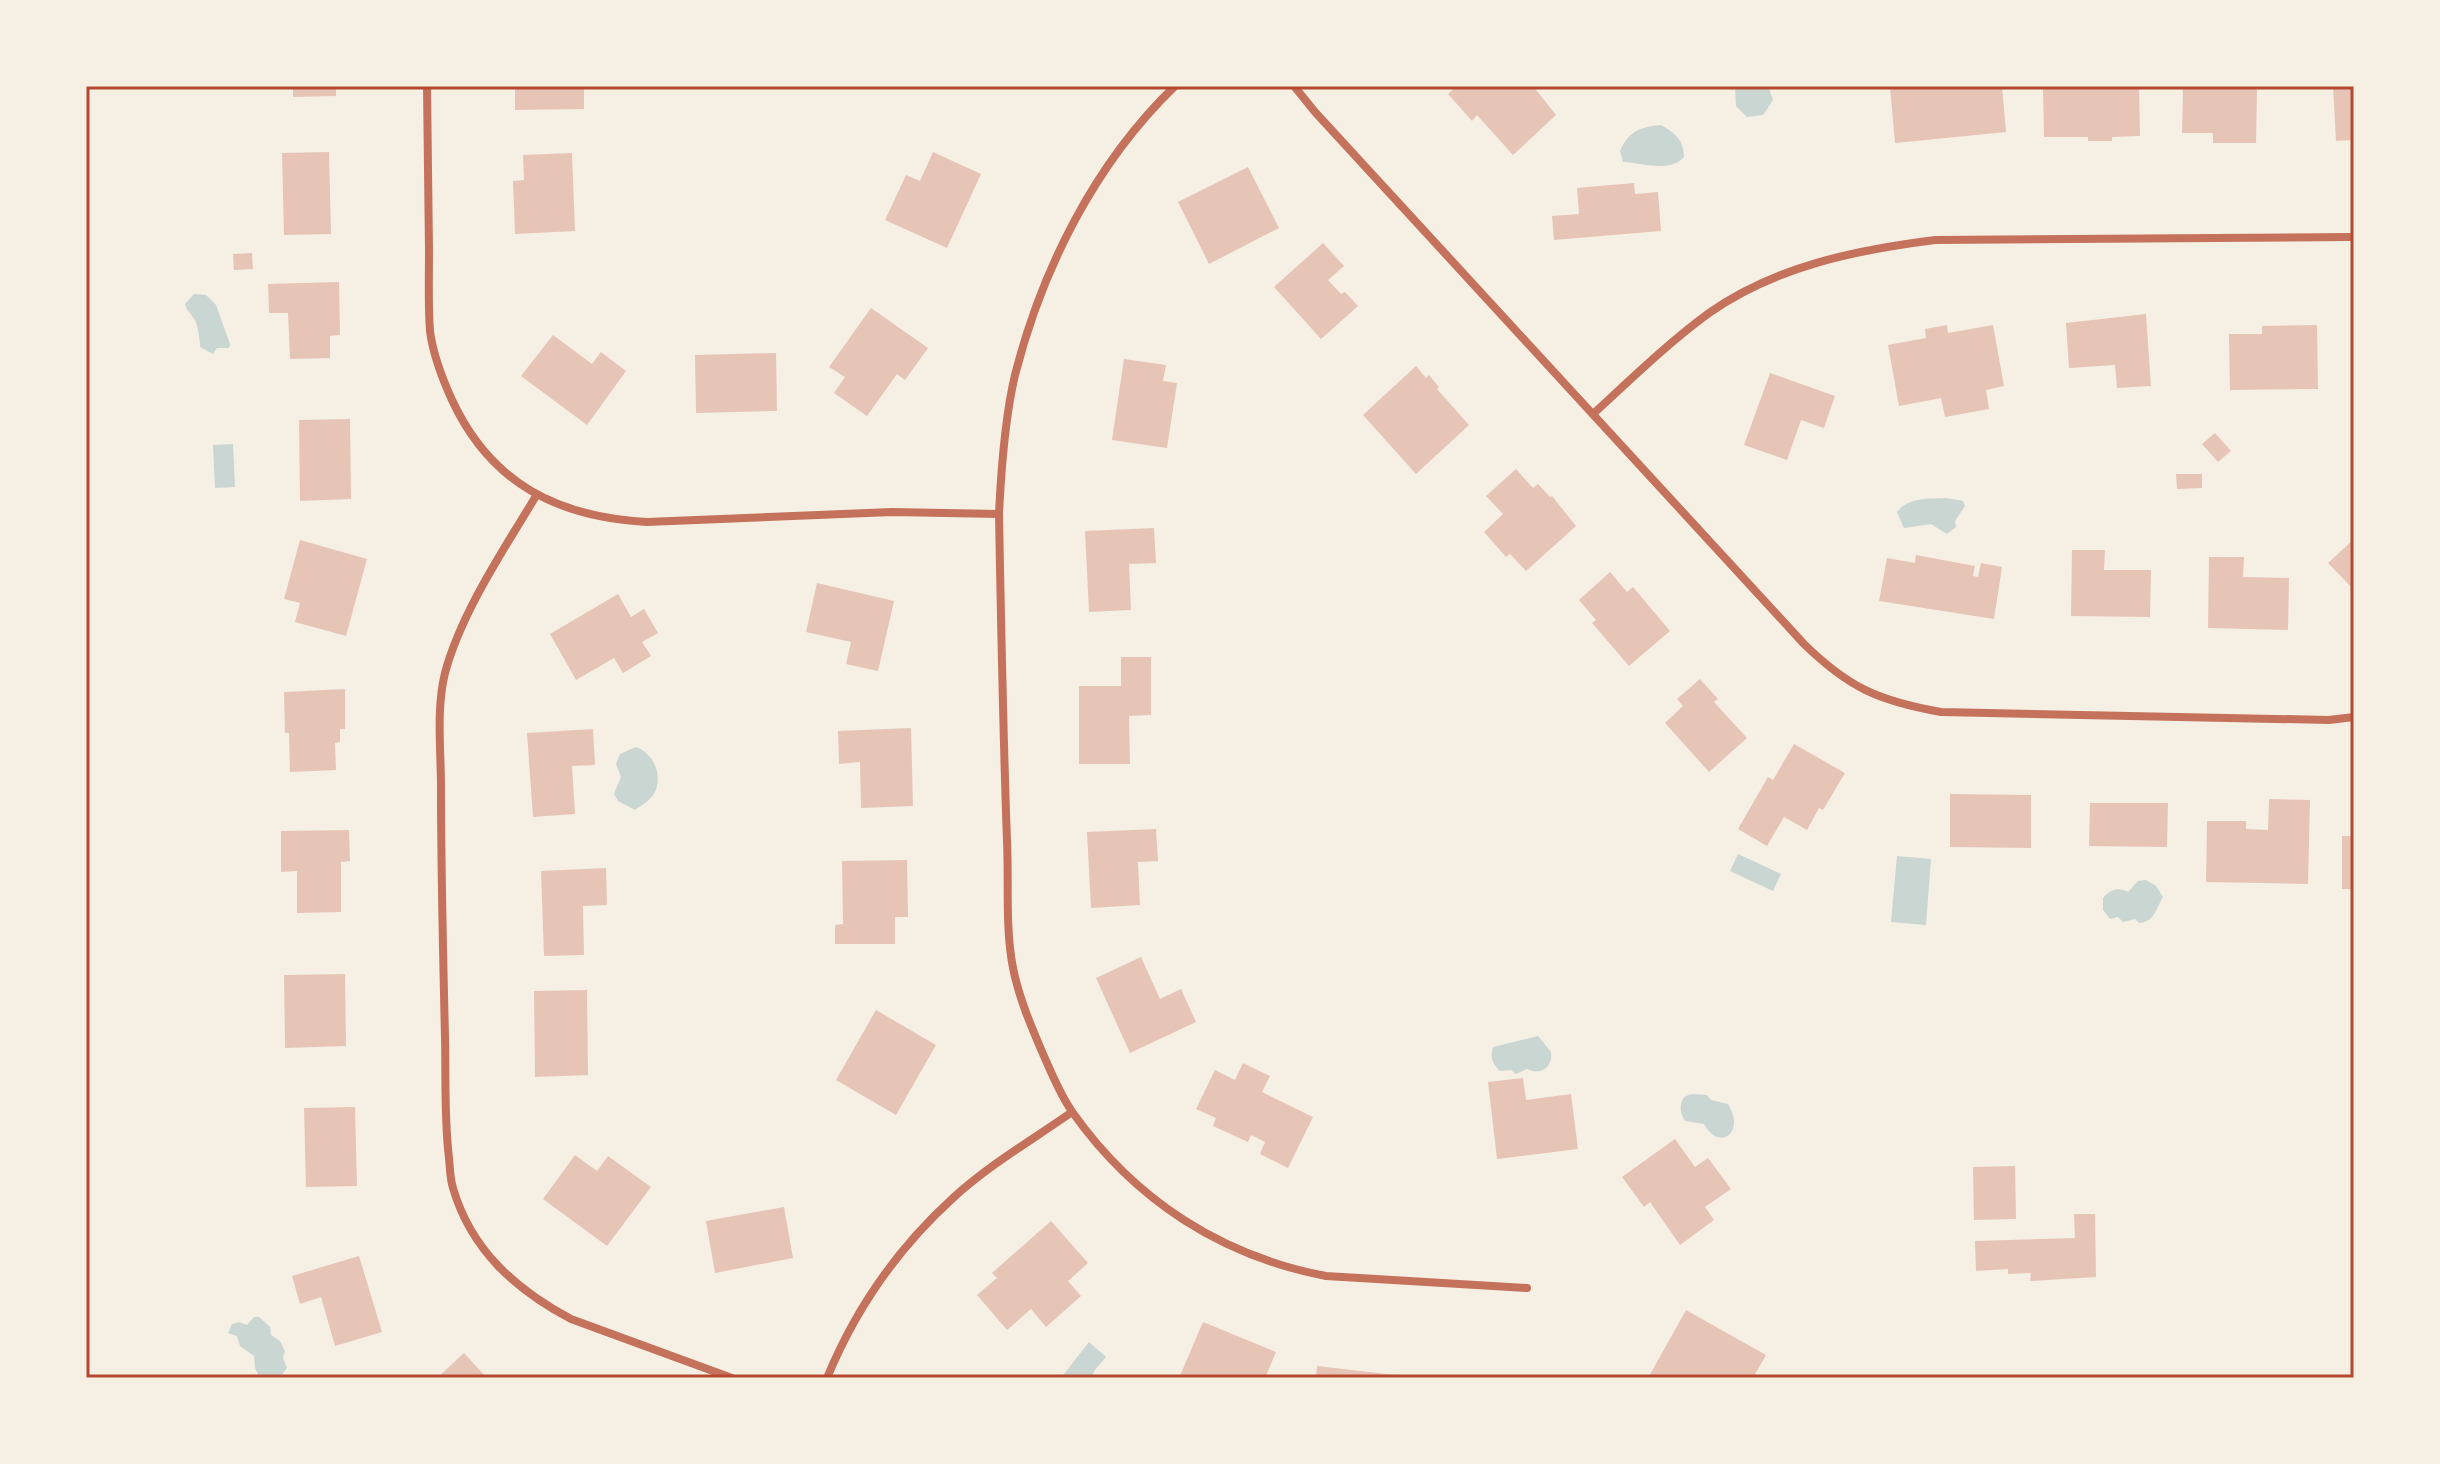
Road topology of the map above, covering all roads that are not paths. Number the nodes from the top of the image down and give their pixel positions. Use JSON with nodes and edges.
{"nodes":[{"id":1,"x":427,"y":86,"type":"edge"},
{"id":2,"x":1175,"y":86,"type":"edge"},
{"id":3,"x":1294,"y":86,"type":"edge"},
{"id":4,"x":2354,"y":237,"type":"edge"},
{"id":5,"x":1593,"y":414,"type":"junction"},
{"id":6,"x":536,"y":496,"type":"junction"},
{"id":7,"x":999,"y":514,"type":"junction"},
{"id":8,"x":2354,"y":717,"type":"edge"},
{"id":9,"x":1072,"y":1112,"type":"junction"},
{"id":10,"x":1527,"y":1288,"type":"dead end"},
{"id":11,"x":732,"y":1378,"type":"edge"},
{"id":12,"x":827,"y":1378,"type":"edge"}],
"edges":[{"from":1,"to":6,"type":"street"},
{"from":2,"to":7,"type":"street"},
{"from":3,"to":5,"type":"street"},
{"from":4,"to":5,"type":"street"},
{"from":5,"to":8,"type":"street"},
{"from":6,"to":7,"type":"street"},
{"from":6,"to":11,"type":"street"},
{"from":7,"to":9,"type":"street"},
{"from":9,"to":10,"type":"street"},
{"from":9,"to":12,"type":"street"}]}
